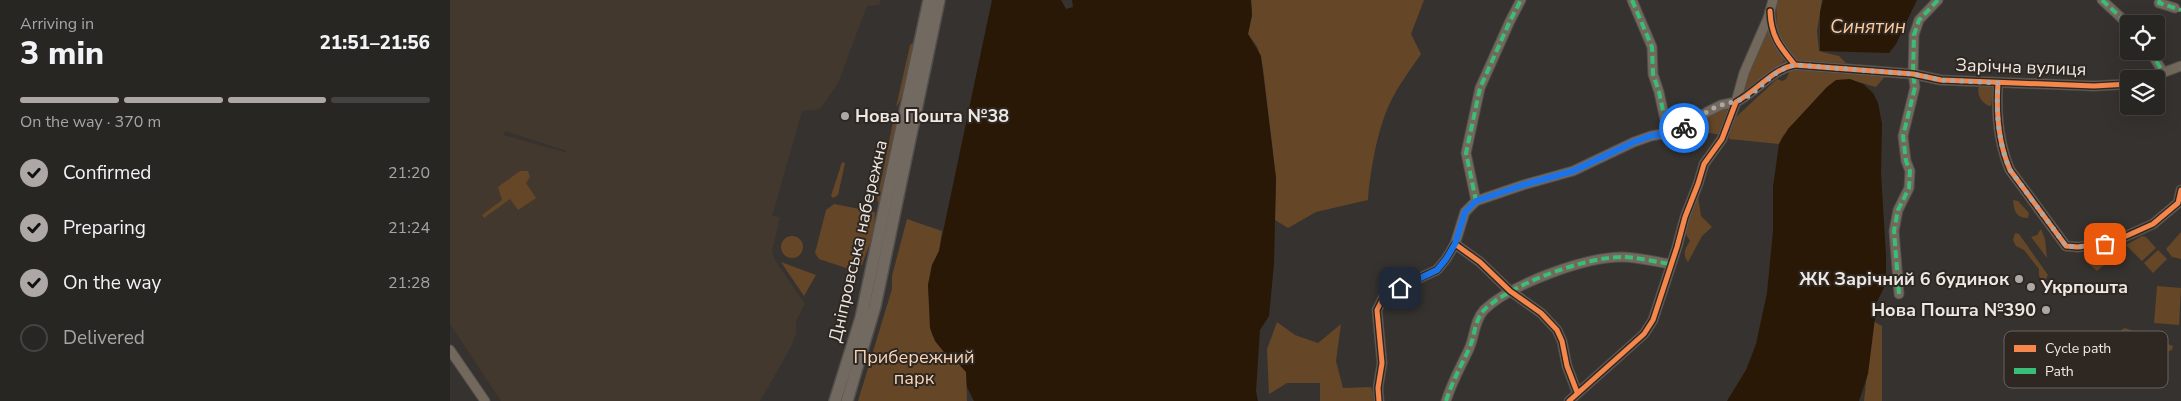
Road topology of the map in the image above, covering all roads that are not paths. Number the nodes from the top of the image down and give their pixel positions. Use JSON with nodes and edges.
{"nodes":[{"id":1,"x":928,"y":0,"type":"edge"},
{"id":2,"x":939,"y":0,"type":"edge"},
{"id":3,"x":1521,"y":0,"type":"edge"},
{"id":4,"x":1632,"y":0,"type":"edge"},
{"id":5,"x":1773,"y":0,"type":"edge"},
{"id":6,"x":1938,"y":0,"type":"edge"},
{"id":7,"x":2102,"y":0,"type":"edge"},
{"id":8,"x":2160,"y":0,"type":"edge"},
{"id":9,"x":2178,"y":9,"type":"edge"},
{"id":10,"x":1770,"y":11,"type":"junction"},
{"id":11,"x":2120,"y":17,"type":"edge"},
{"id":12,"x":1796,"y":65,"type":"junction"},
{"id":13,"x":2181,"y":66,"type":"edge"},
{"id":14,"x":2165,"y":71,"type":"edge"},
{"id":15,"x":1913,"y":74,"type":"junction"},
{"id":16,"x":1998,"y":83,"type":"junction"},
{"id":17,"x":2120,"y":85,"type":"edge"},
{"id":18,"x":1736,"y":102,"type":"junction"},
{"id":19,"x":1668,"y":134,"type":"junction"},
{"id":20,"x":2181,"y":190,"type":"edge"},
{"id":21,"x":1476,"y":201,"type":"junction"},
{"id":22,"x":1455,"y":244,"type":"junction"},
{"id":23,"x":1671,"y":264,"type":"junction"},
{"id":24,"x":1510,"y":290,"type":"junction"},
{"id":25,"x":1899,"y":294,"type":"dead end"},
{"id":26,"x":450,"y":350,"type":"edge"},
{"id":27,"x":1577,"y":392,"type":"junction"},
{"id":28,"x":485,"y":401,"type":"edge"},
{"id":29,"x":835,"y":401,"type":"edge"},
{"id":30,"x":847,"y":401,"type":"edge"},
{"id":31,"x":1379,"y":401,"type":"edge"},
{"id":32,"x":1446,"y":401,"type":"edge"},
{"id":33,"x":1569,"y":401,"type":"edge"}],
"edges":[{"from":1,"to":29,"type":"main road","name":"Дніпровська набережна"},
{"from":2,"to":30,"type":"main road","name":"Дніпровська набережна"},
{"from":3,"to":21,"type":"street"},
{"from":4,"to":19,"type":"street"},
{"from":5,"to":10,"type":"street"},
{"from":6,"to":15,"type":"street"},
{"from":7,"to":11,"type":"street"},
{"from":8,"to":9,"type":"street"},
{"from":10,"to":12,"type":"street"},
{"from":10,"to":18,"type":"street"},
{"from":12,"to":15,"type":"street","name":"Зарічна вулиця"},
{"from":12,"to":18,"type":"street"},
{"from":13,"to":14,"type":"street"},
{"from":15,"to":16,"type":"street","name":"Зарічна вулиця"},
{"from":15,"to":25,"type":"street"},
{"from":16,"to":17,"type":"street","name":"Зарічна вулиця"},
{"from":16,"to":20,"type":"street"},
{"from":18,"to":19,"type":"street"},
{"from":18,"to":23,"type":"street"},
{"from":19,"to":21,"type":"street"},
{"from":21,"to":22,"type":"street"},
{"from":22,"to":24,"type":"street"},
{"from":22,"to":31,"type":"street"},
{"from":23,"to":24,"type":"street"},
{"from":23,"to":27,"type":"street"},
{"from":24,"to":27,"type":"street"},
{"from":24,"to":32,"type":"street"},
{"from":26,"to":28,"type":"street"},
{"from":27,"to":33,"type":"street"}]}
